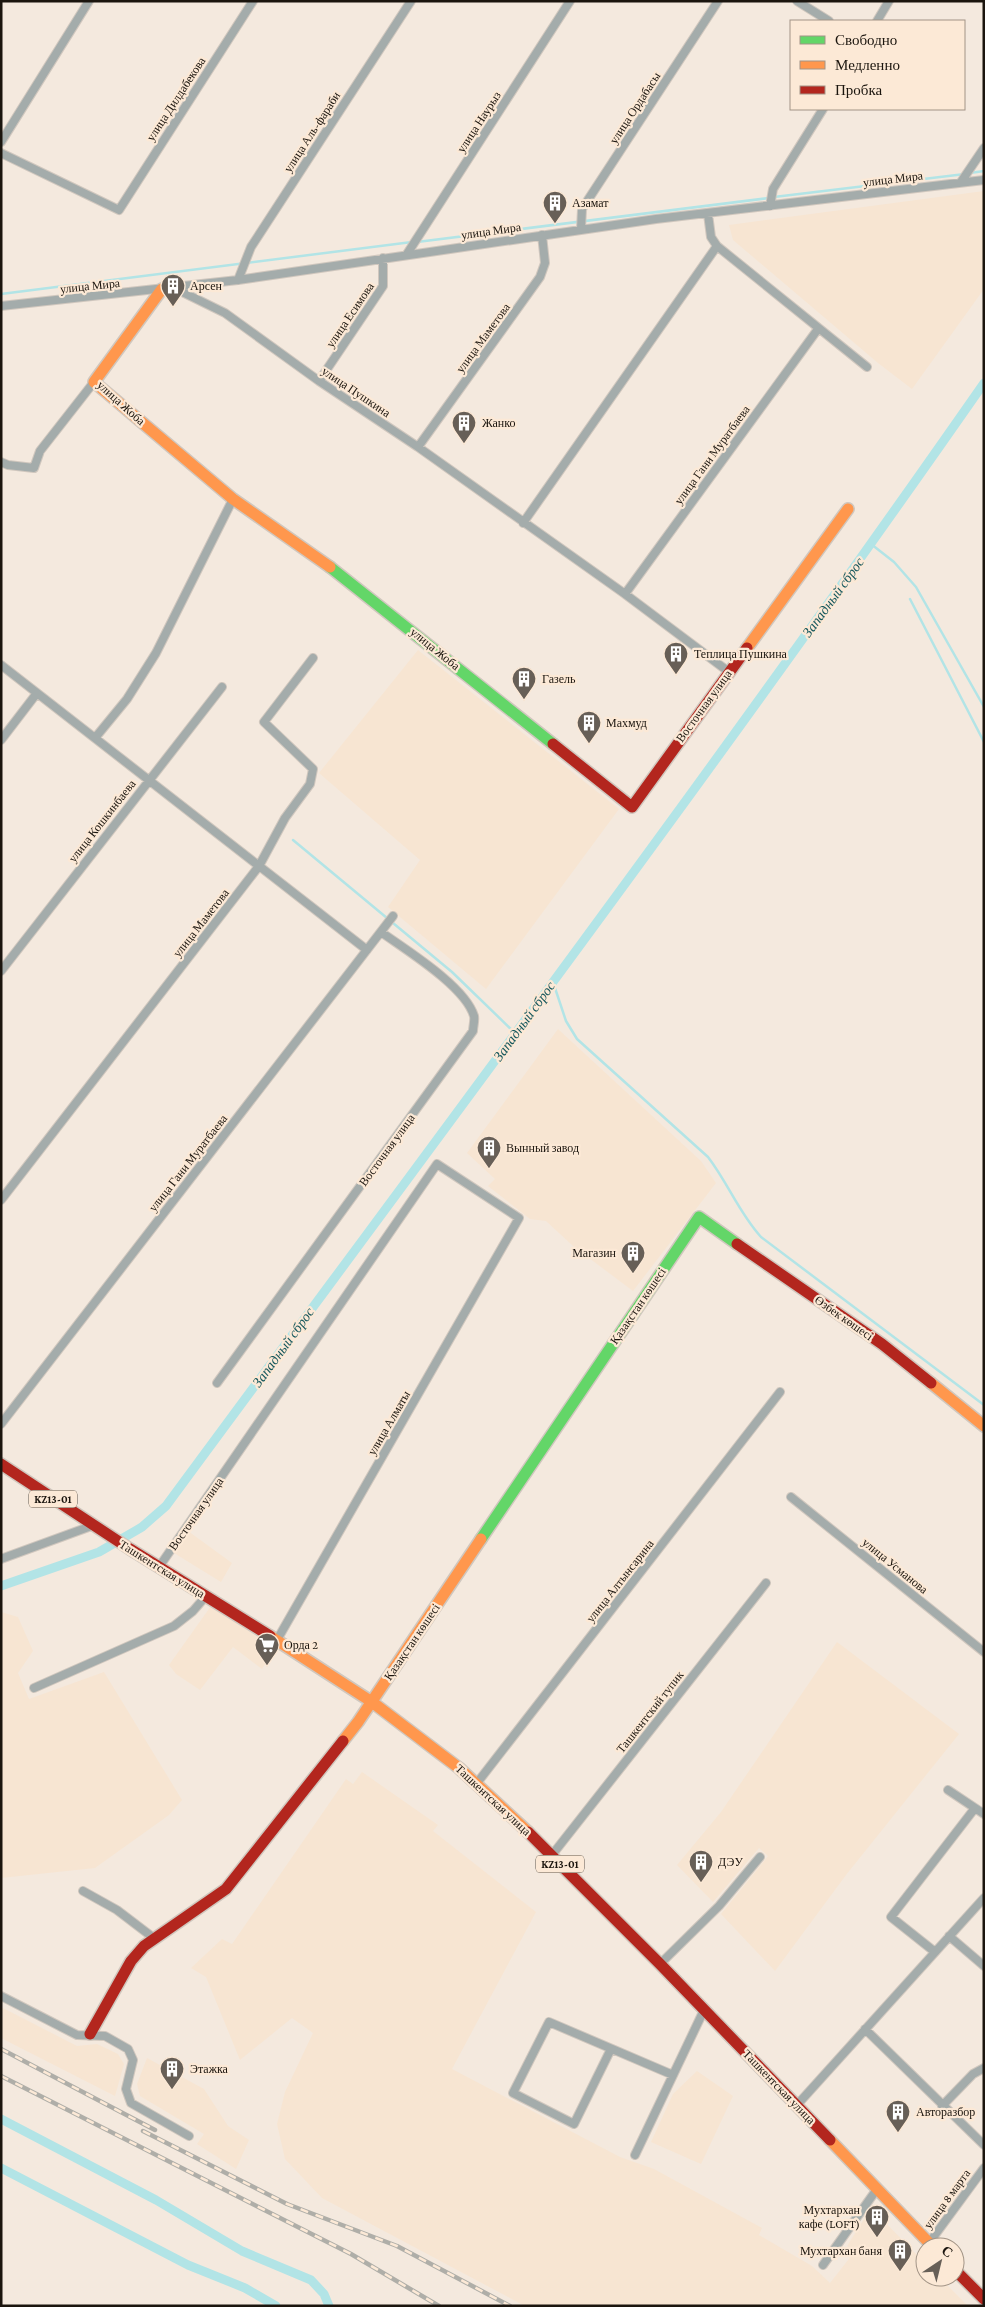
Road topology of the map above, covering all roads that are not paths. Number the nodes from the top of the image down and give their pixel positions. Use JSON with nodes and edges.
{"nodes":[{"id":1,"x":89,"y":1,"type":"edge"},
{"id":2,"x":253,"y":1,"type":"edge"},
{"id":3,"x":411,"y":1,"type":"edge"},
{"id":4,"x":570,"y":1,"type":"edge"},
{"id":5,"x":718,"y":1,"type":"edge"},
{"id":6,"x":797,"y":1,"type":"edge"},
{"id":7,"x":889,"y":1,"type":"edge"},
{"id":8,"x":827,"y":20,"type":"edge"},
{"id":9,"x":878,"y":20,"type":"edge"},
{"id":10,"x":822,"y":110,"type":"edge"},
{"id":11,"x":1,"y":142,"type":"edge"},
{"id":12,"x":984,"y":148,"type":"edge"},
{"id":13,"x":1,"y":153,"type":"edge"},
{"id":14,"x":984,"y":180,"type":"edge"},
{"id":15,"x":961,"y":182,"type":"junction"},
{"id":16,"x":770,"y":206,"type":"junction"},
{"id":17,"x":708,"y":214,"type":"junction"},
{"id":18,"x":581,"y":229,"type":"junction"},
{"id":19,"x":542,"y":235,"type":"junction"},
{"id":20,"x":717,"y":246,"type":"junction"},
{"id":21,"x":407,"y":254,"type":"junction"},
{"id":22,"x":383,"y":258,"type":"junction"},
{"id":23,"x":238,"y":280,"type":"junction"},
{"id":24,"x":167,"y":288,"type":"junction"},
{"id":25,"x":1,"y":306,"type":"edge"},
{"id":26,"x":818,"y":329,"type":"junction"},
{"id":27,"x":867,"y":367,"type":"dead end"},
{"id":28,"x":319,"y":381,"type":"junction"},
{"id":29,"x":94,"y":382,"type":"junction"},
{"id":30,"x":418,"y":447,"type":"junction"},
{"id":31,"x":1,"y":462,"type":"edge"},
{"id":32,"x":233,"y":499,"type":"junction"},
{"id":33,"x":848,"y":509,"type":"dead end"},
{"id":34,"x":523,"y":523,"type":"junction"},
{"id":35,"x":625,"y":594,"type":"junction"},
{"id":36,"x":313,"y":658,"type":"dead end"},
{"id":37,"x":1,"y":665,"type":"edge"},
{"id":38,"x":729,"y":672,"type":"junction"},
{"id":39,"x":222,"y":687,"type":"dead end"},
{"id":40,"x":37,"y":693,"type":"junction"},
{"id":41,"x":95,"y":738,"type":"junction"},
{"id":42,"x":1,"y":740,"type":"edge"},
{"id":43,"x":148,"y":780,"type":"junction"},
{"id":44,"x":632,"y":806,"type":"joint"},
{"id":45,"x":259,"y":866,"type":"junction"},
{"id":46,"x":393,"y":916,"type":"dead end"},
{"id":47,"x":381,"y":932,"type":"junction"},
{"id":48,"x":368,"y":950,"type":"junction"},
{"id":49,"x":1,"y":971,"type":"edge"},
{"id":50,"x":1,"y":1200,"type":"edge"},
{"id":51,"x":519,"y":1218,"type":"joint"},
{"id":52,"x":699,"y":1218,"type":"joint"},
{"id":53,"x":217,"y":1383,"type":"dead end"},
{"id":54,"x":780,"y":1392,"type":"dead end"},
{"id":55,"x":1,"y":1424,"type":"edge"},
{"id":56,"x":984,"y":1426,"type":"edge"},
{"id":57,"x":1,"y":1464,"type":"edge"},
{"id":58,"x":791,"y":1497,"type":"dead end"},
{"id":59,"x":94,"y":1525,"type":"junction"},
{"id":60,"x":1,"y":1559,"type":"edge"},
{"id":61,"x":159,"y":1567,"type":"junction"},
{"id":62,"x":766,"y":1583,"type":"dead end"},
{"id":63,"x":206,"y":1596,"type":"junction"},
{"id":64,"x":277,"y":1640,"type":"junction"},
{"id":65,"x":984,"y":1652,"type":"edge"},
{"id":66,"x":34,"y":1688,"type":"dead end"},
{"id":67,"x":372,"y":1702,"type":"junction"},
{"id":68,"x":477,"y":1783,"type":"junction"},
{"id":69,"x":948,"y":1790,"type":"dead end"},
{"id":70,"x":975,"y":1808,"type":"junction"},
{"id":71,"x":984,"y":1814,"type":"edge"},
{"id":72,"x":552,"y":1855,"type":"junction"},
{"id":73,"x":760,"y":1857,"type":"dead end"},
{"id":74,"x":83,"y":1891,"type":"dead end"},
{"id":75,"x":984,"y":1898,"type":"edge"},
{"id":76,"x":949,"y":1936,"type":"junction"},
{"id":77,"x":155,"y":1939,"type":"junction"},
{"id":78,"x":935,"y":1952,"type":"junction"},
{"id":79,"x":660,"y":1964,"type":"junction"},
{"id":80,"x":984,"y":1966,"type":"edge"},
{"id":81,"x":1,"y":1996,"type":"edge"},
{"id":82,"x":704,"y":2010,"type":"junction"},
{"id":83,"x":865,"y":2029,"type":"junction"},
{"id":84,"x":90,"y":2034,"type":"junction"},
{"id":85,"x":611,"y":2049,"type":"junction"},
{"id":86,"x":984,"y":2068,"type":"edge"},
{"id":87,"x":673,"y":2075,"type":"junction"},
{"id":88,"x":797,"y":2105,"type":"junction"},
{"id":89,"x":942,"y":2106,"type":"junction"},
{"id":90,"x":189,"y":2136,"type":"dead end"},
{"id":91,"x":984,"y":2145,"type":"edge"},
{"id":92,"x":635,"y":2155,"type":"dead end"},
{"id":93,"x":984,"y":2168,"type":"edge"},
{"id":94,"x":876,"y":2189,"type":"junction"},
{"id":95,"x":923,"y":2237,"type":"edge"},
{"id":96,"x":937,"y":2237,"type":"edge"},
{"id":97,"x":824,"y":2265,"type":"dead end"},
{"id":98,"x":965,"y":2280,"type":"edge"},
{"id":99,"x":984,"y":2300,"type":"edge"}],
"edges":[{"from":1,"to":11,"type":"street"},
{"from":2,"to":13,"type":"street","name":"улица Дилдабекова"},
{"from":3,"to":23,"type":"street","name":"улица Аль-фараби"},
{"from":4,"to":21,"type":"street","name":"улица Наурыз"},
{"from":5,"to":18,"type":"street","name":"улица Ордабасы"},
{"from":6,"to":8,"type":"street"},
{"from":7,"to":9,"type":"street"},
{"from":10,"to":16,"type":"street"},
{"from":12,"to":15,"type":"street"},
{"from":14,"to":15,"type":"street","name":"улица Мира"},
{"from":15,"to":16,"type":"street","name":"улица Мира"},
{"from":16,"to":17,"type":"street","name":"улица Мира"},
{"from":17,"to":18,"type":"street","name":"улица Мира"},
{"from":17,"to":20,"type":"street"},
{"from":18,"to":19,"type":"street","name":"улица Мира"},
{"from":19,"to":21,"type":"street","name":"улица Мира"},
{"from":19,"to":30,"type":"street","name":"улица Маметова"},
{"from":20,"to":26,"type":"street"},
{"from":20,"to":34,"type":"street"},
{"from":21,"to":22,"type":"street","name":"улица Мира"},
{"from":22,"to":23,"type":"street","name":"улица Мира"},
{"from":22,"to":28,"type":"street","name":"улица Есимова"},
{"from":23,"to":24,"type":"street","name":"улица Мира"},
{"from":24,"to":25,"type":"street","name":"улица Мира"},
{"from":24,"to":28,"type":"street","name":"улица Пушкина"},
{"from":24,"to":29,"type":"street","name":"улица Жоба"},
{"from":26,"to":27,"type":"street"},
{"from":26,"to":35,"type":"street","name":"улица Гани Муратбаева"},
{"from":28,"to":30,"type":"street","name":"улица Пушкина"},
{"from":29,"to":31,"type":"street"},
{"from":29,"to":32,"type":"street","name":"улица Жоба"},
{"from":30,"to":34,"type":"street","name":"улица Пушкина"},
{"from":32,"to":41,"type":"street"},
{"from":32,"to":44,"type":"street","name":"улица Жоба"},
{"from":33,"to":38,"type":"street","name":"Восточная улица"},
{"from":34,"to":35,"type":"street","name":"улица Пушкина"},
{"from":35,"to":38,"type":"street","name":"улица Пушкина"},
{"from":36,"to":45,"type":"street","name":"улица Маметова"},
{"from":37,"to":40,"type":"street"},
{"from":38,"to":44,"type":"street","name":"Восточная улица"},
{"from":39,"to":43,"type":"street","name":"улица Кошкинбаева"},
{"from":40,"to":41,"type":"street"},
{"from":40,"to":42,"type":"street"},
{"from":41,"to":43,"type":"street"},
{"from":43,"to":45,"type":"street"},
{"from":43,"to":49,"type":"street","name":"улица Кошкинбаева"},
{"from":45,"to":48,"type":"street"},
{"from":45,"to":50,"type":"street","name":"улица Маметова"},
{"from":46,"to":47,"type":"street","name":"улица Гани Муратбаева"},
{"from":47,"to":48,"type":"street","name":"улица Гани Муратбаева"},
{"from":47,"to":53,"type":"street","name":"Восточная улица"},
{"from":48,"to":55,"type":"street","name":"улица Гани Муратбаева"},
{"from":51,"to":61,"type":"street","name":"Восточная улица"},
{"from":51,"to":64,"type":"street","name":"улица Алматы"},
{"from":52,"to":56,"type":"street","name":"Өзбек көшесі"},
{"from":52,"to":67,"type":"street","name":"Қазақстан көшесі"},
{"from":54,"to":68,"type":"street","name":"улица Алтынсарина"},
{"from":57,"to":59,"type":"street","name":"Ташкентская улица","number":"KZ13-01"},
{"from":58,"to":65,"type":"street","name":"улица Усманова"},
{"from":59,"to":60,"type":"street"},
{"from":59,"to":61,"type":"street","name":"Ташкентская улица","number":"KZ13-01"},
{"from":61,"to":63,"type":"street","name":"Ташкентская улица","number":"KZ13-01"},
{"from":62,"to":72,"type":"street","name":"Ташкентский тупик"},
{"from":63,"to":64,"type":"street","name":"Ташкентская улица","number":"KZ13-01"},
{"from":63,"to":66,"type":"street"},
{"from":64,"to":67,"type":"street","name":"Ташкентская улица","number":"KZ13-01"},
{"from":67,"to":68,"type":"street","name":"Ташкентская улица","number":"KZ13-01"},
{"from":67,"to":77,"type":"street","name":"Қазақстан көшесі"},
{"from":68,"to":72,"type":"street","name":"Ташкентская улица","number":"KZ13-01"},
{"from":69,"to":70,"type":"street"},
{"from":70,"to":71,"type":"street"},
{"from":70,"to":78,"type":"street"},
{"from":72,"to":79,"type":"street","name":"Ташкентская улица","number":"KZ13-01"},
{"from":73,"to":79,"type":"street"},
{"from":74,"to":77,"type":"street"},
{"from":75,"to":76,"type":"street"},
{"from":76,"to":78,"type":"street"},
{"from":76,"to":80,"type":"street"},
{"from":77,"to":84,"type":"street","name":"Қазақстан көшесі"},
{"from":78,"to":83,"type":"street"},
{"from":79,"to":82,"type":"street","name":"Ташкентская улица","number":"KZ13-01"},
{"from":81,"to":84,"type":"street"},
{"from":82,"to":87,"type":"street"},
{"from":82,"to":88,"type":"street","name":"Ташкентская улица","number":"KZ13-01"},
{"from":83,"to":88,"type":"street"},
{"from":83,"to":89,"type":"street"},
{"from":84,"to":90,"type":"street"},
{"from":85,"to":85,"type":"street"},
{"from":85,"to":87,"type":"street"},
{"from":86,"to":89,"type":"street"},
{"from":87,"to":92,"type":"street"},
{"from":88,"to":94,"type":"street","name":"Ташкентская улица","number":"KZ13-01"},
{"from":89,"to":91,"type":"street"},
{"from":93,"to":96,"type":"street","name":"улица 8 марта"},
{"from":94,"to":95,"type":"street","name":"Ташкентская улица","number":"KZ13-01"},
{"from":94,"to":97,"type":"street"},
{"from":98,"to":99,"type":"street"}]}
